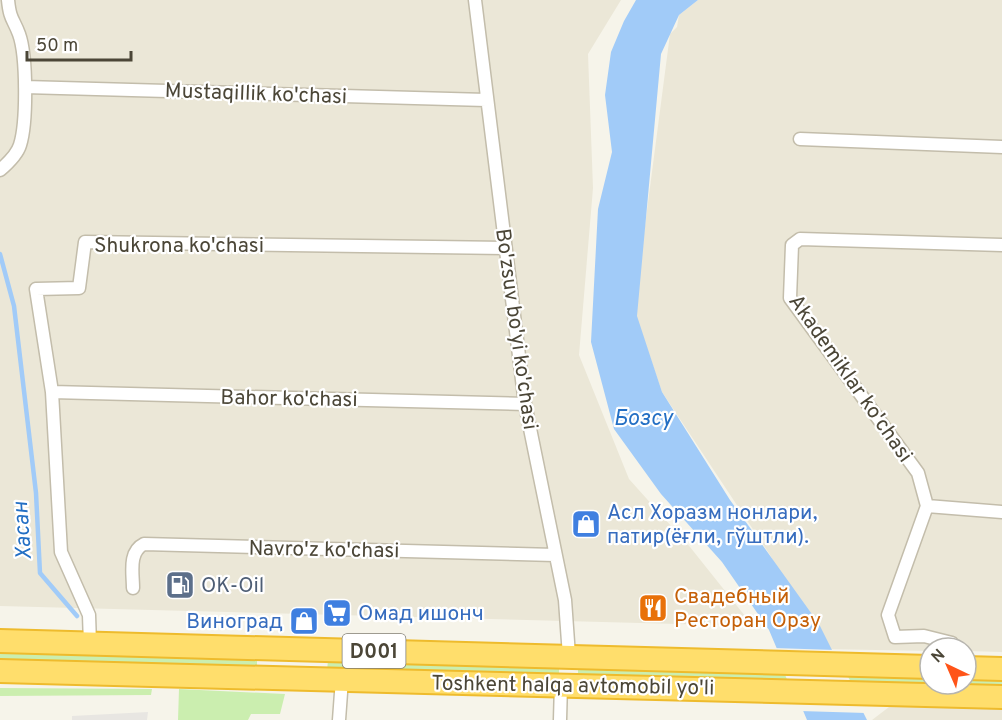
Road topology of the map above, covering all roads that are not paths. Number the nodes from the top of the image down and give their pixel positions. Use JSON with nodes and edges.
{"nodes":[{"id":1,"x":8,"y":0,"type":"edge"},
{"id":2,"x":475,"y":0,"type":"edge"},
{"id":3,"x":25,"y":87,"type":"junction"},
{"id":4,"x":486,"y":100,"type":"junction"},
{"id":5,"x":800,"y":139,"type":"dead end"},
{"id":6,"x":1002,"y":147,"type":"edge"},
{"id":7,"x":0,"y":170,"type":"edge"},
{"id":8,"x":1002,"y":245,"type":"edge"},
{"id":9,"x":505,"y":248,"type":"junction"},
{"id":10,"x":52,"y":392,"type":"junction"},
{"id":11,"x":525,"y":404,"type":"junction"},
{"id":12,"x":927,"y":506,"type":"junction"},
{"id":13,"x":1002,"y":512,"type":"edge"},
{"id":14,"x":555,"y":555,"type":"junction"},
{"id":15,"x":133,"y":588,"type":"dead end"},
{"id":16,"x":918,"y":636,"type":"edge"},
{"id":17,"x":0,"y":641,"type":"edge"},
{"id":18,"x":90,"y":644,"type":"junction"},
{"id":19,"x":296,"y":649,"type":"junction"},
{"id":20,"x":569,"y":656,"type":"junction"},
{"id":21,"x":918,"y":667,"type":"edge"},
{"id":22,"x":978,"y":668,"type":"edge"},
{"id":23,"x":1002,"y":669,"type":"edge"},
{"id":24,"x":0,"y":671,"type":"edge"},
{"id":25,"x":296,"y":678,"type":"junction"},
{"id":26,"x":342,"y":679,"type":"junction"},
{"id":27,"x":561,"y":684,"type":"junction"},
{"id":28,"x":1002,"y":697,"type":"edge"},
{"id":29,"x":339,"y":720,"type":"edge"},
{"id":30,"x":560,"y":720,"type":"edge"}],
"edges":[{"from":1,"to":3,"type":"street"},
{"from":2,"to":4,"type":"street","name":"Bo'zsuv bo'yi ko'chasi"},
{"from":3,"to":4,"type":"street","name":"Mustaqillik ko'chasi"},
{"from":3,"to":7,"type":"street"},
{"from":4,"to":9,"type":"street","name":"Bo'zsuv bo'yi ko'chasi"},
{"from":5,"to":6,"type":"street"},
{"from":8,"to":12,"type":"street","name":"Akademiklar ko'chasi"},
{"from":9,"to":10,"type":"street","name":"Shukrona ko'chasi"},
{"from":9,"to":11,"type":"street","name":"Bo'zsuv bo'yi ko'chasi"},
{"from":10,"to":11,"type":"street","name":"Bahor ko'chasi"},
{"from":10,"to":18,"type":"street","name":"Shukrona ko'chasi"},
{"from":11,"to":14,"type":"street","name":"Bo'zsuv bo'yi ko'chasi"},
{"from":12,"to":13,"type":"street"},
{"from":12,"to":16,"type":"street"},
{"from":14,"to":15,"type":"street","name":"Navro'z ko'chasi"},
{"from":14,"to":20,"type":"street","name":"Bo'zsuv bo'yi ko'chasi"},
{"from":17,"to":18,"type":"highway","name":"Toshkent halqa avtomobil yo'li","number":"D001"},
{"from":18,"to":19,"type":"highway","name":"Toshkent halqa avtomobil yo'li","number":"D001"},
{"from":19,"to":20,"type":"highway","name":"Toshkent halqa avtomobil yo'li","number":"D001"},
{"from":19,"to":25,"type":"highway"},
{"from":20,"to":21,"type":"highway","name":"Toshkent halqa avtomobil yo'li","number":"D001"},
{"from":22,"to":23,"type":"highway"},
{"from":24,"to":25,"type":"highway","name":"Toshkent halqa avtomobil yo'li","number":"D001"},
{"from":25,"to":26,"type":"highway","name":"Toshkent halqa avtomobil yo'li","number":"D001"},
{"from":26,"to":27,"type":"highway","name":"Toshkent halqa avtomobil yo'li","number":"D001"},
{"from":26,"to":29,"type":"street"},
{"from":27,"to":28,"type":"highway","name":"Toshkent halqa avtomobil yo'li","number":"D001"},
{"from":27,"to":30,"type":"street"}]}
